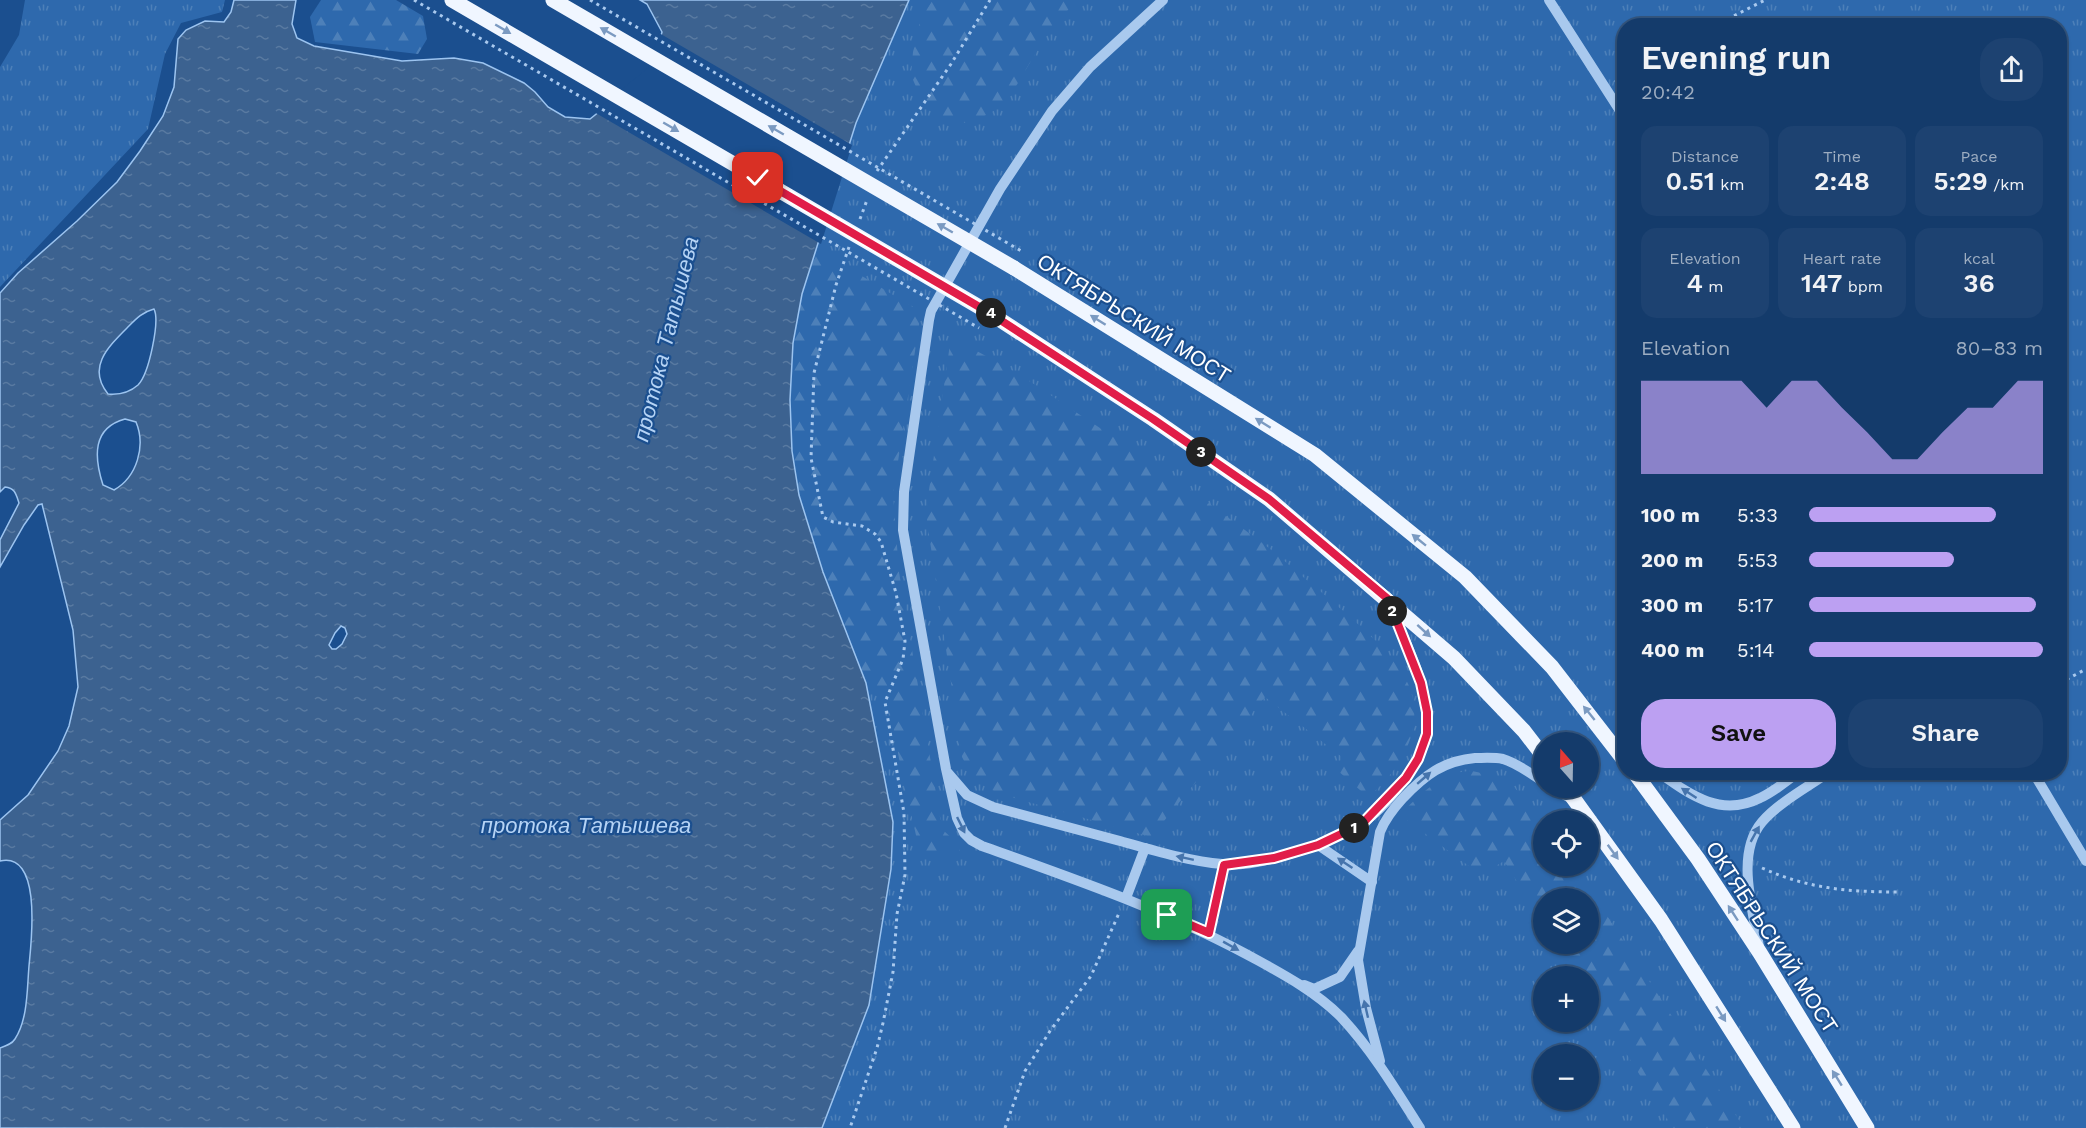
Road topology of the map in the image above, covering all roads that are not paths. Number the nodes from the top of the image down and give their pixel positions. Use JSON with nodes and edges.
{"nodes":[{"id":1,"x":452,"y":0,"type":"edge"},
{"id":2,"x":552,"y":0,"type":"edge"},
{"id":3,"x":1163,"y":0,"type":"edge"},
{"id":4,"x":1549,"y":0,"type":"edge"},
{"id":5,"x":1617,"y":106,"type":"edge"},
{"id":6,"x":1388,"y":599,"type":"junction"},
{"id":7,"x":1610,"y":740,"type":"junction"},
{"id":8,"x":1533,"y":743,"type":"edge"},
{"id":9,"x":1617,"y":745,"type":"edge"},
{"id":10,"x":1617,"y":750,"type":"edge"},
{"id":11,"x":946,"y":769,"type":"junction"},
{"id":12,"x":1533,"y":775,"type":"edge"},
{"id":13,"x":1640,"y":780,"type":"edge"},
{"id":14,"x":1669,"y":780,"type":"edge"},
{"id":15,"x":1787,"y":780,"type":"edge"},
{"id":16,"x":1818,"y":780,"type":"edge"},
{"id":17,"x":2038,"y":780,"type":"edge"},
{"id":18,"x":1569,"y":798,"type":"edge"},
{"id":19,"x":1574,"y":798,"type":"edge"},
{"id":20,"x":1578,"y":803,"type":"junction"},
{"id":21,"x":1318,"y":845,"type":"junction"},
{"id":22,"x":1145,"y":848,"type":"junction"},
{"id":23,"x":2086,"y":861,"type":"edge"},
{"id":24,"x":1224,"y":865,"type":"junction"},
{"id":25,"x":1372,"y":882,"type":"junction"},
{"id":26,"x":1126,"y":898,"type":"junction"},
{"id":27,"x":1209,"y":933,"type":"junction"},
{"id":28,"x":1359,"y":950,"type":"junction"},
{"id":29,"x":1760,"y":953,"type":"junction"},
{"id":30,"x":1300,"y":984,"type":"junction"},
{"id":31,"x":1381,"y":1066,"type":"junction"},
{"id":32,"x":1420,"y":1128,"type":"edge"},
{"id":33,"x":1793,"y":1128,"type":"edge"},
{"id":34,"x":1867,"y":1128,"type":"edge"}],
"edges":[{"from":1,"to":6,"type":"main road","one_way":true,"bridge":true},
{"from":7,"to":2,"type":"main road","name":"ОКТЯБРЬСКИЙ МОСТ","one_way":true,"bridge":true},
{"from":3,"to":11,"type":"lane"},
{"from":4,"to":5,"type":"lane"},
{"from":6,"to":8,"type":"main road","one_way":true},
{"from":6,"to":21,"type":"lane"},
{"from":7,"to":9,"type":"lane"},
{"from":7,"to":10,"type":"main road","name":"ОКТЯБРЬСКИЙ МОСТ"},
{"from":11,"to":22,"type":"lane"},
{"from":11,"to":26,"type":"lane","one_way":true},
{"from":25,"to":12,"type":"lane","one_way":true},
{"from":29,"to":13,"type":"main road","name":"ОКТЯБРЬСКИЙ МОСТ","one_way":true},
{"from":15,"to":14,"type":"lane","one_way":true},
{"from":29,"to":16,"type":"lane","one_way":true},
{"from":17,"to":23,"type":"lane"},
{"from":18,"to":20,"type":"lane"},
{"from":19,"to":20,"type":"main road"},
{"from":20,"to":33,"type":"main road","one_way":true},
{"from":21,"to":24,"type":"lane"},
{"from":25,"to":21,"type":"lane","one_way":true},
{"from":24,"to":22,"type":"lane","one_way":true},
{"from":22,"to":26,"type":"lane"},
{"from":24,"to":27,"type":"lane"},
{"from":25,"to":28,"type":"lane"},
{"from":26,"to":27,"type":"lane"},
{"from":27,"to":30,"type":"lane","one_way":true},
{"from":28,"to":30,"type":"lane"},
{"from":31,"to":28,"type":"lane","one_way":true},
{"from":34,"to":29,"type":"main road","name":"ОКТЯБРЬСКИЙ МОСТ","one_way":true},
{"from":30,"to":31,"type":"lane"},
{"from":31,"to":32,"type":"lane"}]}
